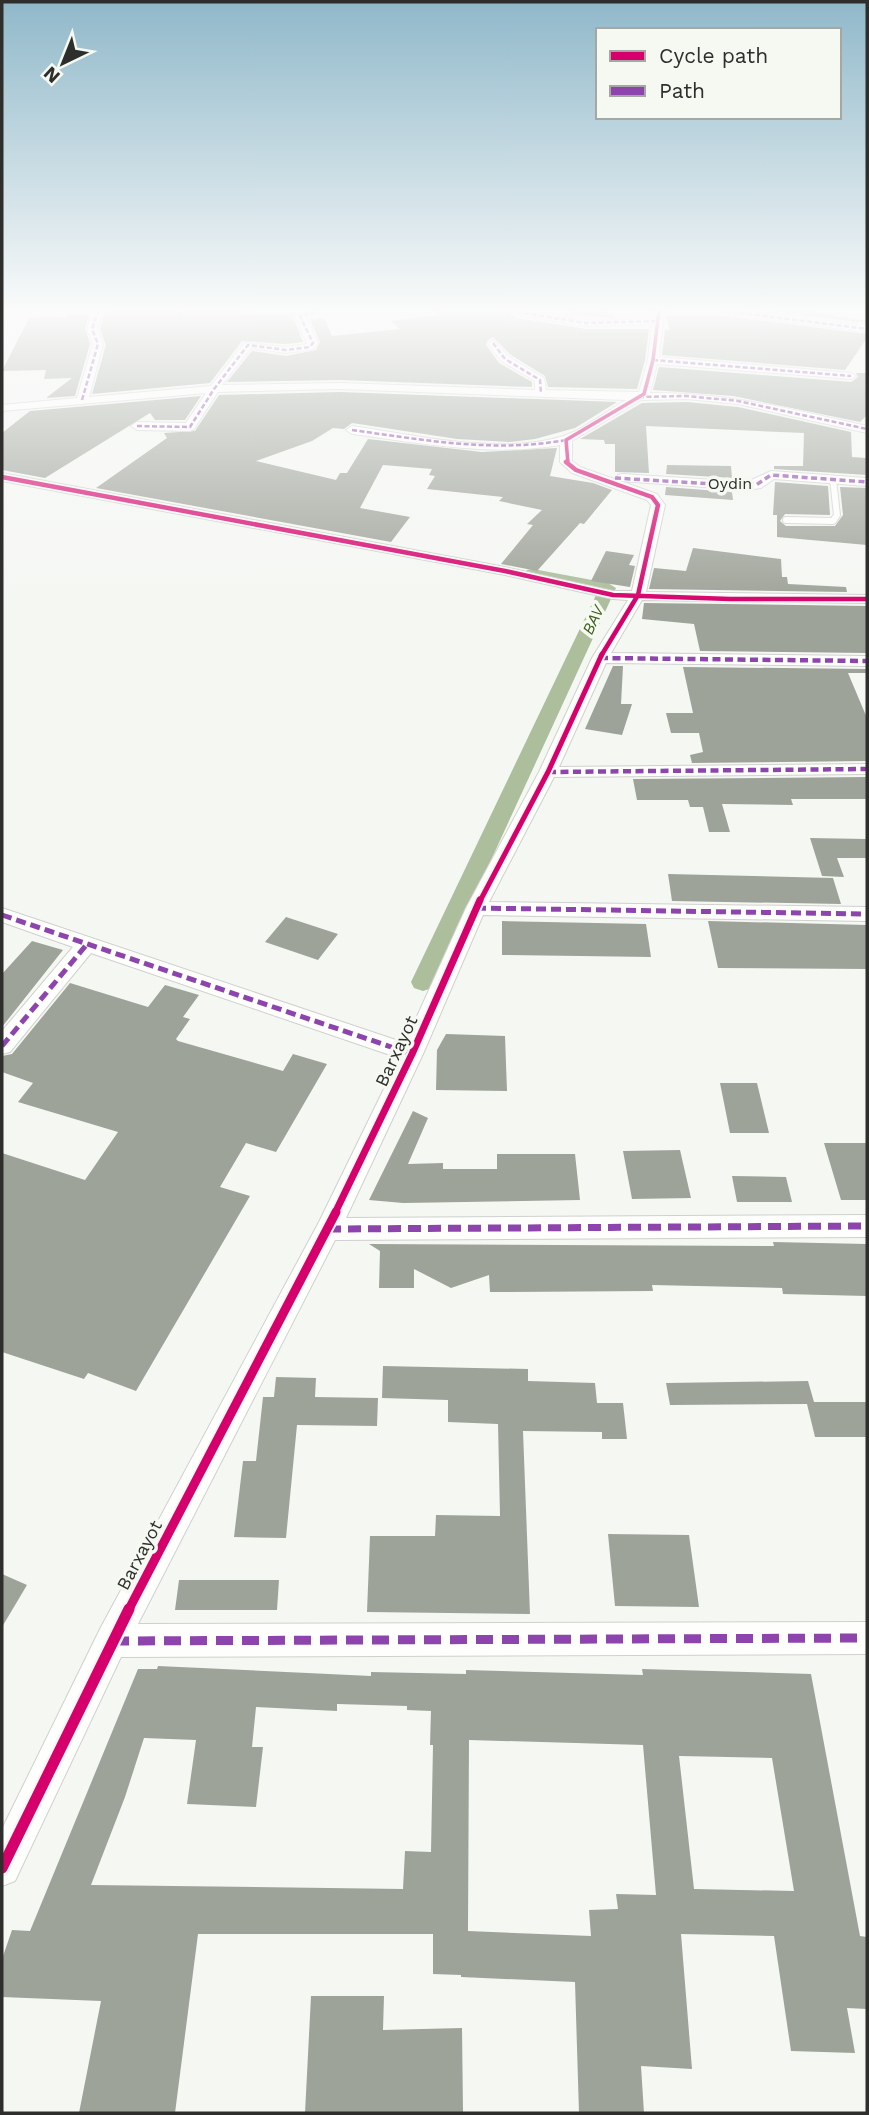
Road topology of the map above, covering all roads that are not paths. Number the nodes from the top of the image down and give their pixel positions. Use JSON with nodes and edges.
{"nodes":[{"id":1,"x":201,"y":410,"type":"edge"},
{"id":2,"x":615,"y":410,"type":"edge"},
{"id":3,"x":778,"y":410,"type":"edge"},
{"id":4,"x":137,"y":426,"type":"dead end"},
{"id":5,"x":867,"y":429,"type":"edge"},
{"id":6,"x":352,"y":430,"type":"dead end"},
{"id":7,"x":566,"y":440,"type":"junction"},
{"id":8,"x":589,"y":476,"type":"junction"},
{"id":9,"x":2,"y":477,"type":"edge"},
{"id":10,"x":833,"y":479,"type":"junction"},
{"id":11,"x":867,"y":482,"type":"edge"},
{"id":12,"x":786,"y":520,"type":"dead end"},
{"id":13,"x":638,"y":595,"type":"junction"},
{"id":14,"x":867,"y":599,"type":"edge"},
{"id":15,"x":600,"y":658,"type":"junction"},
{"id":16,"x":867,"y":661,"type":"edge"},
{"id":17,"x":867,"y":769,"type":"edge"},
{"id":18,"x":548,"y":772,"type":"junction"},
{"id":19,"x":477,"y":908,"type":"junction"},
{"id":20,"x":867,"y":914,"type":"edge"},
{"id":21,"x":2,"y":915,"type":"edge"},
{"id":22,"x":88,"y":943,"type":"junction"},
{"id":23,"x":2,"y":1046,"type":"edge"},
{"id":24,"x":412,"y":1054,"type":"junction"},
{"id":25,"x":867,"y":1226,"type":"edge"},
{"id":26,"x":328,"y":1229,"type":"junction"},
{"id":27,"x":867,"y":1638,"type":"edge"},
{"id":28,"x":112,"y":1641,"type":"junction"},
{"id":29,"x":2,"y":1868,"type":"edge"}],
"edges":[{"from":1,"to":4,"type":"street"},
{"from":2,"to":7,"type":"street"},
{"from":3,"to":5,"type":"street"},
{"from":6,"to":7,"type":"street"},
{"from":7,"to":8,"type":"street","name":"Barxayot"},
{"from":8,"to":10,"type":"street","name":"Oydin"},
{"from":8,"to":13,"type":"street","name":"Barxayot"},
{"from":9,"to":13,"type":"street"},
{"from":10,"to":11,"type":"street","name":"Oydin"},
{"from":10,"to":12,"type":"lane"},
{"from":13,"to":14,"type":"street"},
{"from":13,"to":15,"type":"street","name":"Barxayot"},
{"from":15,"to":16,"type":"street"},
{"from":15,"to":18,"type":"street","name":"Barxayot"},
{"from":17,"to":18,"type":"street"},
{"from":18,"to":19,"type":"street","name":"Barxayot"},
{"from":19,"to":20,"type":"street"},
{"from":19,"to":24,"type":"street","name":"Barxayot"},
{"from":21,"to":22,"type":"street"},
{"from":22,"to":23,"type":"street"},
{"from":22,"to":24,"type":"street"},
{"from":24,"to":26,"type":"street","name":"Barxayot"},
{"from":25,"to":26,"type":"street"},
{"from":26,"to":28,"type":"street","name":"Barxayot"},
{"from":27,"to":28,"type":"street"},
{"from":28,"to":29,"type":"street","name":"Barxayot"}]}
